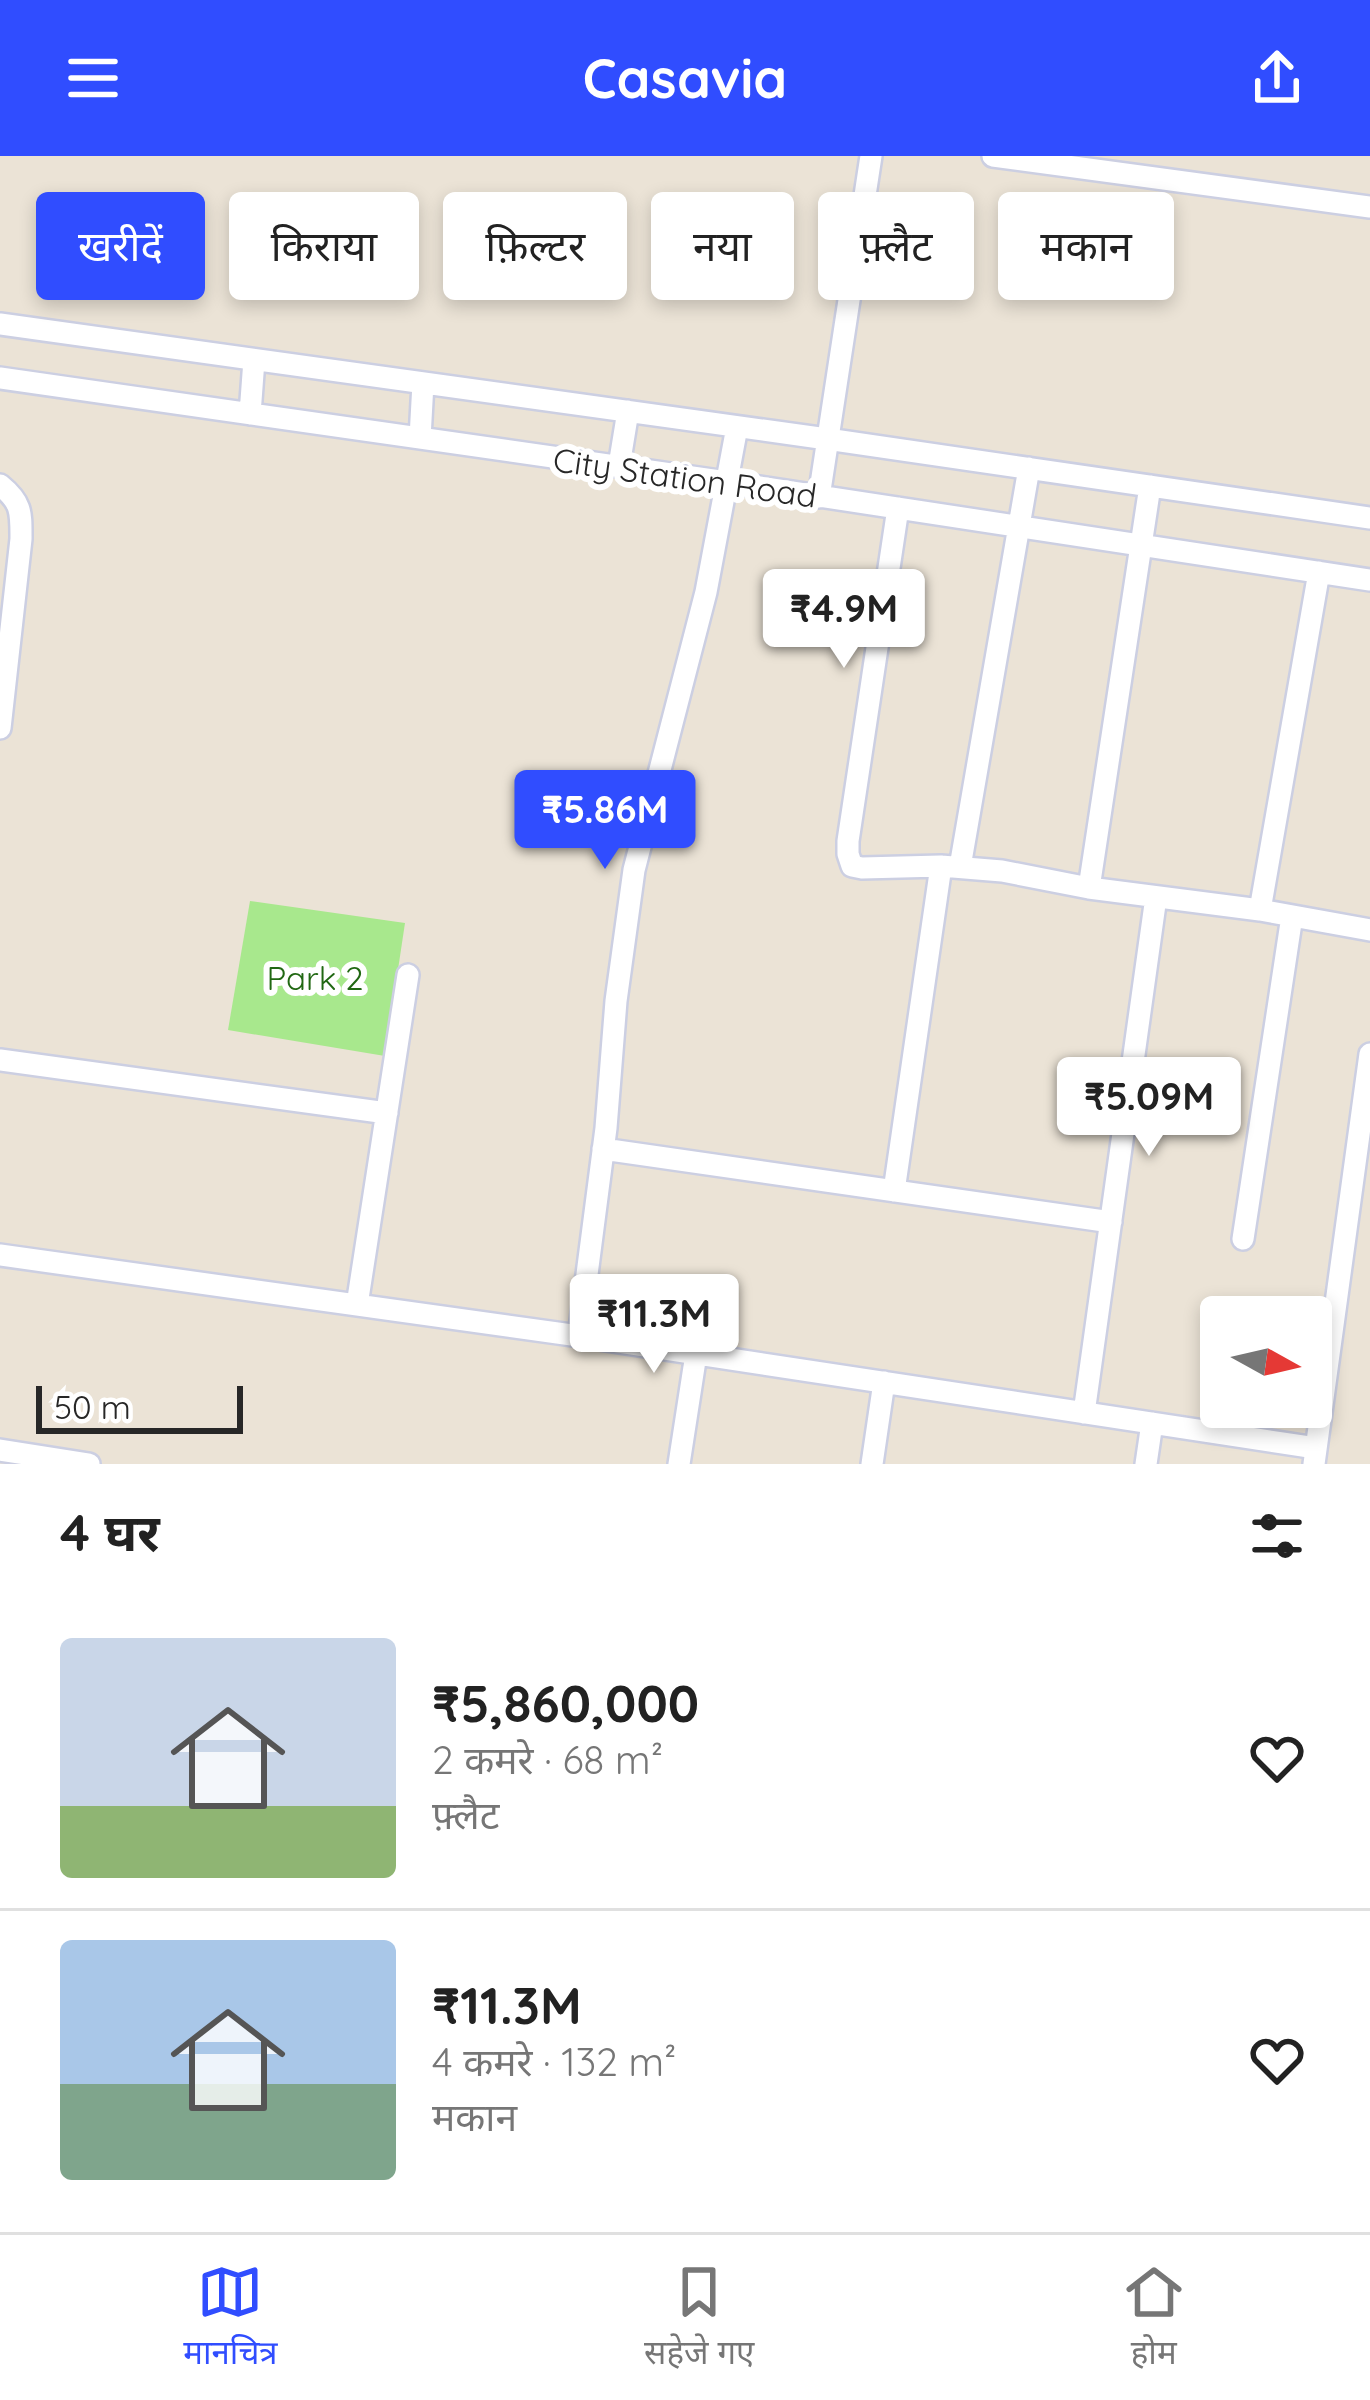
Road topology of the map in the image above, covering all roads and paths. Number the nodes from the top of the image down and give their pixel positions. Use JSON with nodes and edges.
{"nodes":[{"id":1,"x":871,"y":156,"type":"edge"},
{"id":2,"x":993,"y":156,"type":"edge"},
{"id":3,"x":1370,"y":207,"type":"edge"},
{"id":4,"x":0,"y":324,"type":"edge"},
{"id":5,"x":254,"y":359,"type":"junction"},
{"id":6,"x":0,"y":378,"type":"edge"},
{"id":7,"x":423,"y":383,"type":"junction"},
{"id":8,"x":628,"y":411,"type":"junction"},
{"id":9,"x":250,"y":414,"type":"junction"},
{"id":10,"x":737,"y":427,"type":"junction"},
{"id":11,"x":420,"y":438,"type":"junction"},
{"id":12,"x":827,"y":439,"type":"junction"},
{"id":13,"x":619,"y":466,"type":"junction"},
{"id":14,"x":1029,"y":468,"type":"junction"},
{"id":15,"x":727,"y":482,"type":"junction"},
{"id":16,"x":0,"y":485,"type":"edge"},
{"id":17,"x":1150,"y":486,"type":"junction"},
{"id":18,"x":819,"y":496,"type":"junction"},
{"id":19,"x":898,"y":508,"type":"junction"},
{"id":20,"x":1370,"y":518,"type":"edge"},
{"id":21,"x":1021,"y":527,"type":"junction"},
{"id":22,"x":1141,"y":545,"type":"junction"},
{"id":23,"x":1319,"y":572,"type":"junction"},
{"id":24,"x":1370,"y":580,"type":"edge"},
{"id":25,"x":0,"y":724,"type":"edge"},
{"id":26,"x":950,"y":866,"type":"junction"},
{"id":27,"x":1089,"y":888,"type":"junction"},
{"id":28,"x":1156,"y":897,"type":"junction"},
{"id":29,"x":1260,"y":910,"type":"junction"},
{"id":30,"x":1292,"y":916,"type":"junction"},
{"id":31,"x":1370,"y":930,"type":"edge"},
{"id":32,"x":408,"y":974,"type":"dead end"},
{"id":33,"x":1370,"y":1054,"type":"edge"},
{"id":34,"x":0,"y":1060,"type":"edge"},
{"id":35,"x":387,"y":1113,"type":"junction"},
{"id":36,"x":603,"y":1149,"type":"junction"},
{"id":37,"x":894,"y":1191,"type":"junction"},
{"id":38,"x":1111,"y":1222,"type":"junction"},
{"id":39,"x":1243,"y":1239,"type":"dead end"},
{"id":40,"x":0,"y":1255,"type":"edge"},
{"id":41,"x":357,"y":1305,"type":"junction"},
{"id":42,"x":579,"y":1336,"type":"junction"},
{"id":43,"x":696,"y":1354,"type":"junction"},
{"id":44,"x":884,"y":1382,"type":"junction"},
{"id":45,"x":1084,"y":1413,"type":"junction"},
{"id":46,"x":1152,"y":1423,"type":"junction"},
{"id":47,"x":0,"y":1450,"type":"edge"},
{"id":48,"x":1315,"y":1456,"type":"edge"},
{"id":49,"x":89,"y":1464,"type":"edge"},
{"id":50,"x":679,"y":1464,"type":"edge"},
{"id":51,"x":872,"y":1464,"type":"edge"},
{"id":52,"x":1146,"y":1464,"type":"edge"}],
"edges":[{"from":1,"to":12,"type":"street"},
{"from":2,"to":3,"type":"street"},
{"from":4,"to":5,"type":"street"},
{"from":5,"to":7,"type":"street"},
{"from":5,"to":9,"type":"street"},
{"from":6,"to":9,"type":"street","name":"City Station Road"},
{"from":7,"to":8,"type":"street"},
{"from":7,"to":11,"type":"street"},
{"from":8,"to":10,"type":"street"},
{"from":8,"to":13,"type":"street"},
{"from":9,"to":11,"type":"street","name":"City Station Road"},
{"from":10,"to":12,"type":"street"},
{"from":10,"to":15,"type":"street"},
{"from":11,"to":13,"type":"street","name":"City Station Road"},
{"from":12,"to":14,"type":"street"},
{"from":12,"to":18,"type":"street"},
{"from":13,"to":15,"type":"street","name":"City Station Road"},
{"from":14,"to":17,"type":"street"},
{"from":14,"to":21,"type":"street"},
{"from":15,"to":18,"type":"street","name":"City Station Road"},
{"from":15,"to":36,"type":"street"},
{"from":16,"to":25,"type":"street"},
{"from":17,"to":20,"type":"street"},
{"from":17,"to":22,"type":"street"},
{"from":18,"to":19,"type":"street","name":"City Station Road"},
{"from":19,"to":21,"type":"street","name":"City Station Road"},
{"from":19,"to":26,"type":"street"},
{"from":21,"to":22,"type":"street","name":"City Station Road"},
{"from":21,"to":26,"type":"street"},
{"from":22,"to":23,"type":"street","name":"City Station Road"},
{"from":22,"to":27,"type":"street"},
{"from":23,"to":24,"type":"street","name":"City Station Road"},
{"from":23,"to":29,"type":"street"},
{"from":26,"to":27,"type":"street"},
{"from":26,"to":37,"type":"street"},
{"from":27,"to":28,"type":"street"},
{"from":28,"to":29,"type":"street"},
{"from":28,"to":38,"type":"street"},
{"from":29,"to":30,"type":"street"},
{"from":30,"to":31,"type":"street"},
{"from":30,"to":39,"type":"street"},
{"from":32,"to":35,"type":"street"},
{"from":33,"to":48,"type":"street"},
{"from":34,"to":35,"type":"street"},
{"from":35,"to":41,"type":"street"},
{"from":36,"to":37,"type":"street"},
{"from":36,"to":42,"type":"street"},
{"from":37,"to":38,"type":"street"},
{"from":38,"to":45,"type":"street"},
{"from":40,"to":41,"type":"street"},
{"from":41,"to":42,"type":"street"},
{"from":42,"to":43,"type":"street"},
{"from":43,"to":44,"type":"street"},
{"from":43,"to":50,"type":"street"},
{"from":44,"to":45,"type":"street"},
{"from":44,"to":51,"type":"street"},
{"from":45,"to":46,"type":"street"},
{"from":46,"to":48,"type":"street"},
{"from":46,"to":52,"type":"street"},
{"from":47,"to":49,"type":"street"}]}
